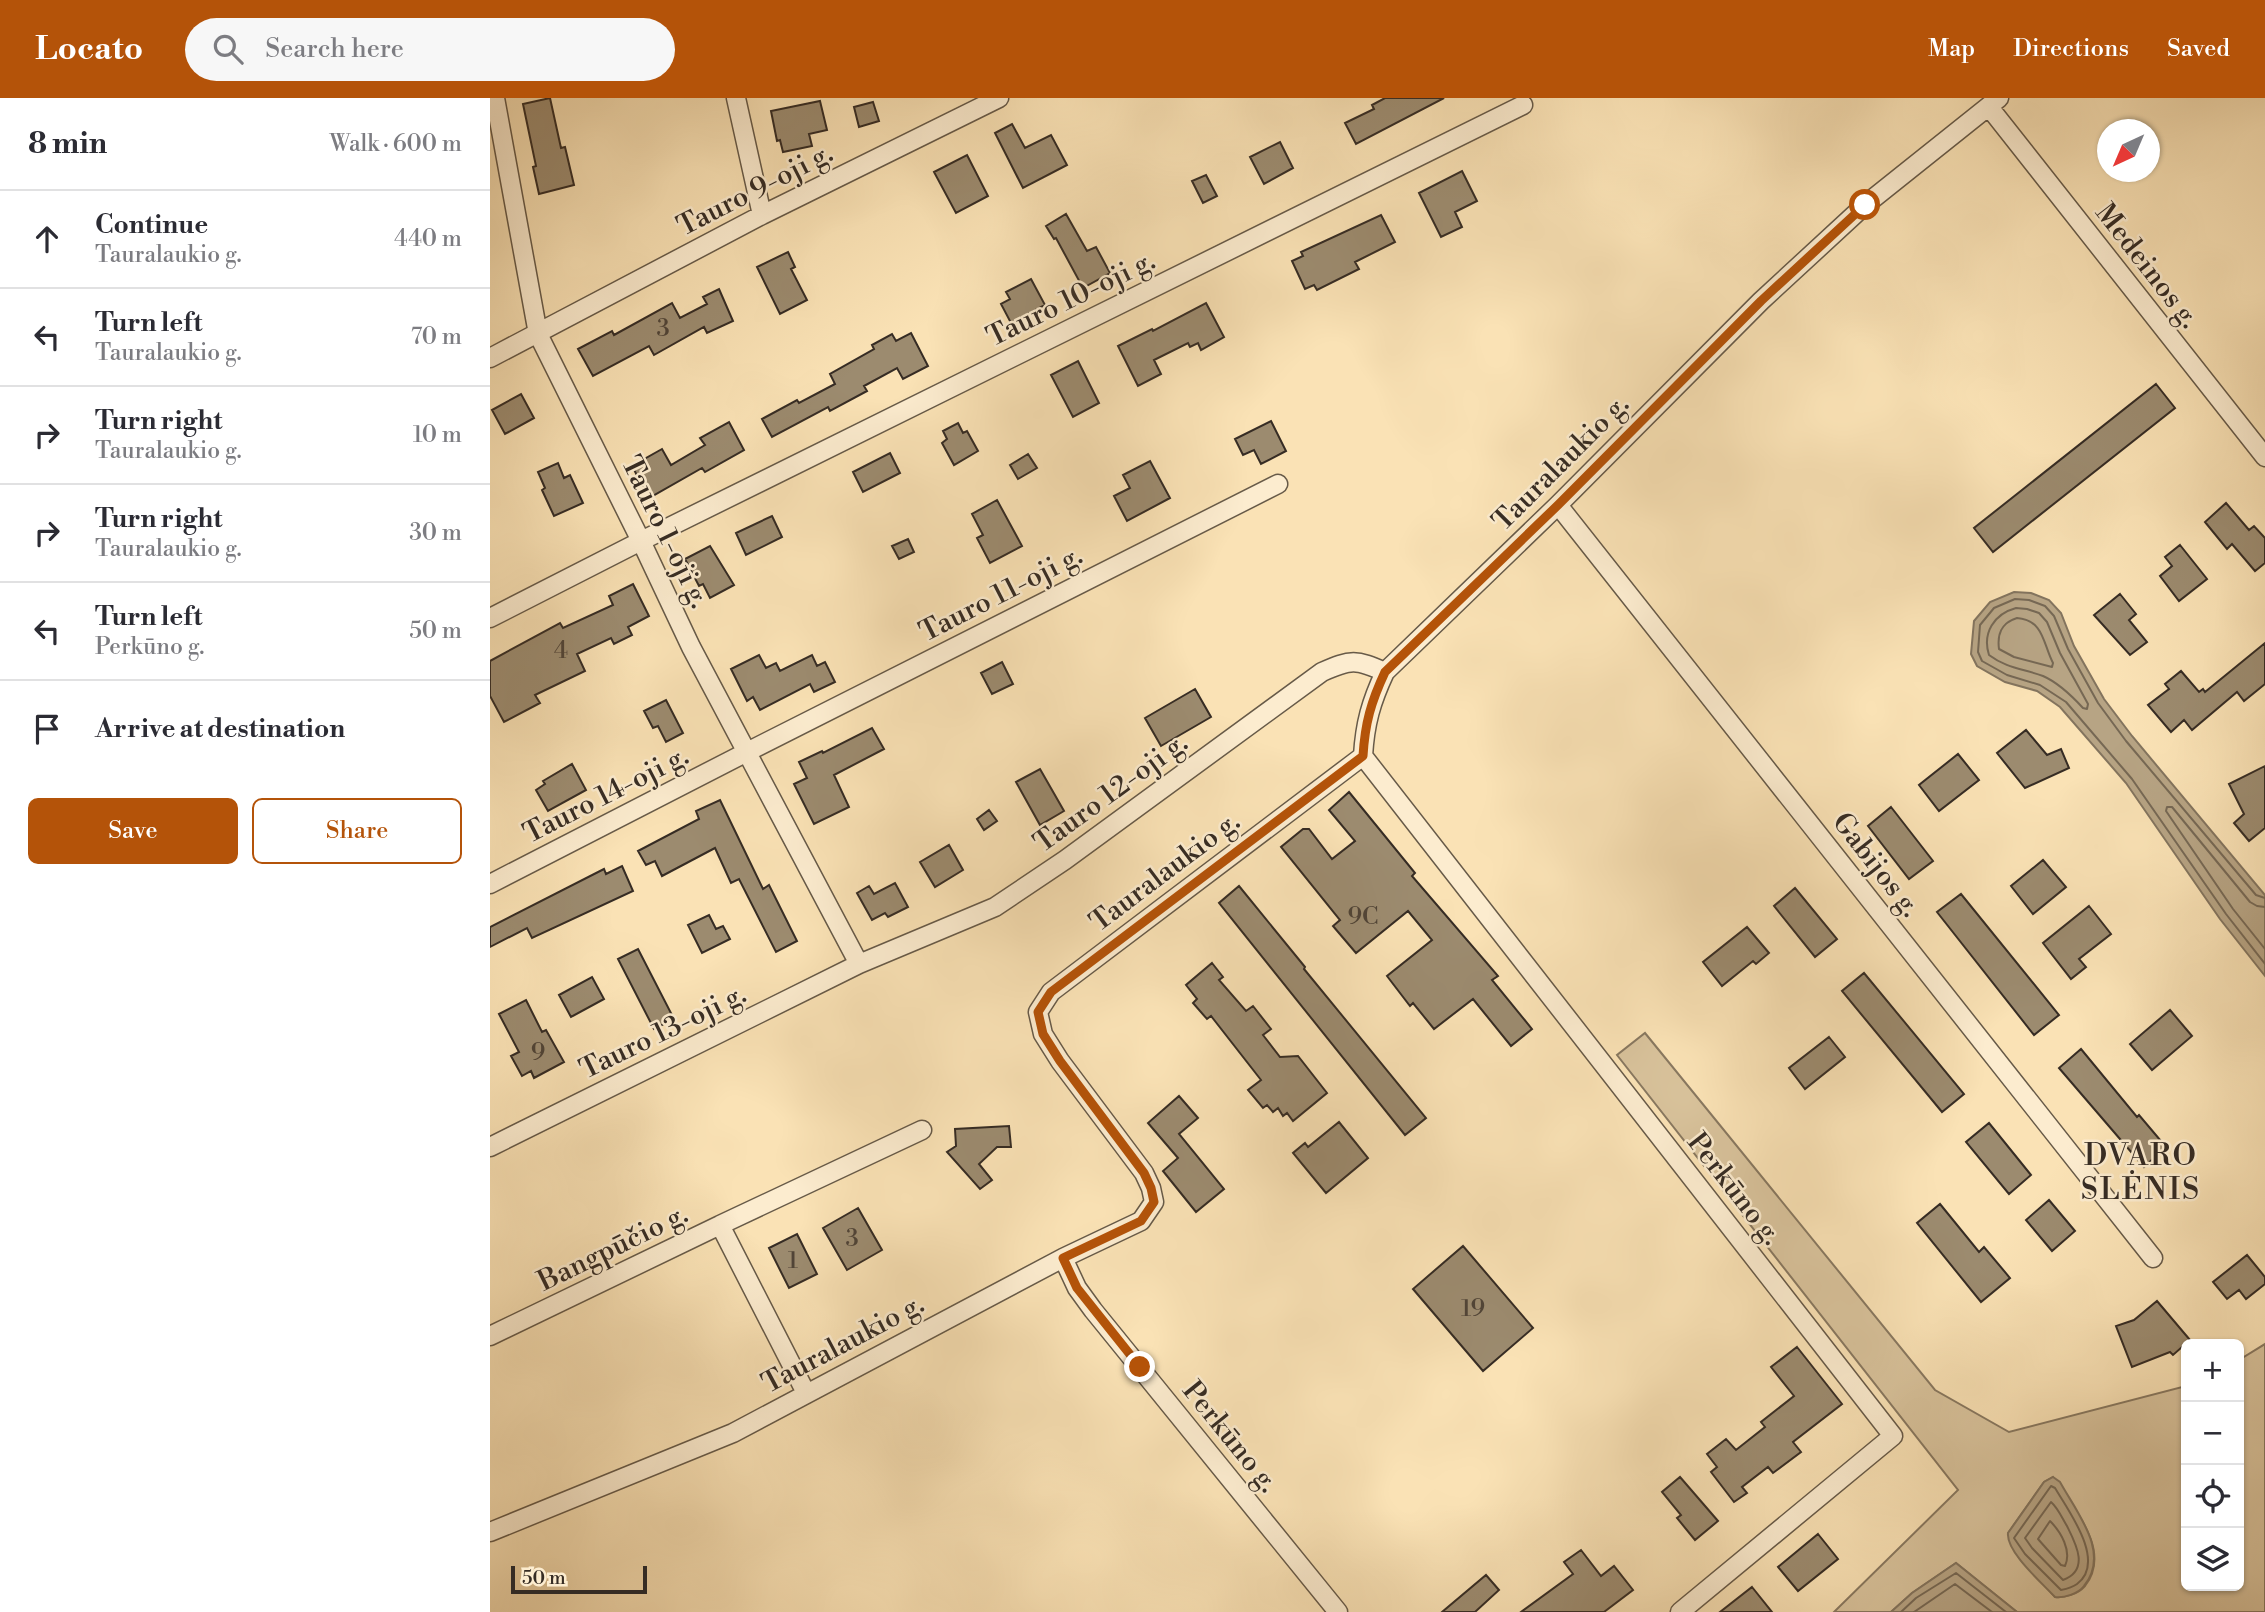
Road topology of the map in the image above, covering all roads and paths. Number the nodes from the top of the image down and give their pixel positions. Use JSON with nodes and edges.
{"nodes":[{"id":1,"x":495,"y":98,"type":"edge"},
{"id":2,"x":736,"y":98,"type":"edge"},
{"id":3,"x":999,"y":98,"type":"edge"},
{"id":4,"x":1994,"y":103,"type":"edge"},
{"id":5,"x":1524,"y":105,"type":"dead end"},
{"id":6,"x":762,"y":215,"type":"junction"},
{"id":7,"x":538,"y":334,"type":"junction"},
{"id":8,"x":490,"y":358,"type":"edge"},
{"id":9,"x":2265,"y":457,"type":"edge"},
{"id":10,"x":1278,"y":484,"type":"dead end"},
{"id":11,"x":1558,"y":505,"type":"junction"},
{"id":12,"x":641,"y":541,"type":"junction"},
{"id":13,"x":490,"y":618,"type":"edge"},
{"id":14,"x":1385,"y":672,"type":"junction"},
{"id":15,"x":747,"y":751,"type":"junction"},
{"id":16,"x":1363,"y":756,"type":"junction"},
{"id":17,"x":490,"y":884,"type":"edge"},
{"id":18,"x":859,"y":964,"type":"junction"},
{"id":19,"x":922,"y":1130,"type":"dead end"},
{"id":20,"x":490,"y":1147,"type":"edge"},
{"id":21,"x":720,"y":1225,"type":"junction"},
{"id":22,"x":1063,"y":1258,"type":"junction"},
{"id":23,"x":2153,"y":1258,"type":"dead end"},
{"id":24,"x":490,"y":1336,"type":"edge"},
{"id":25,"x":806,"y":1393,"type":"junction"},
{"id":26,"x":490,"y":1532,"type":"edge"},
{"id":27,"x":1338,"y":1612,"type":"edge"},
{"id":28,"x":1680,"y":1612,"type":"edge"}],
"edges":[{"from":1,"to":7,"type":"street","name":"Tauro 1-oji g."},
{"from":2,"to":6,"type":"street"},
{"from":3,"to":6,"type":"street","name":"Tauro 9-oji g."},
{"from":4,"to":9,"type":"street","name":"Medeinos g."},
{"from":4,"to":11,"type":"street","name":"Tauralaukio g."},
{"from":5,"to":12,"type":"street","name":"Tauro 10-oji g."},
{"from":6,"to":7,"type":"street","name":"Tauro 9-oji g."},
{"from":7,"to":8,"type":"street","name":"Tauro 9-oji g."},
{"from":7,"to":12,"type":"street","name":"Tauro 1-oji g."},
{"from":10,"to":15,"type":"street","name":"Tauro 11-oji g."},
{"from":11,"to":14,"type":"street","name":"Tauralaukio g."},
{"from":11,"to":23,"type":"street","name":"Gabijos g."},
{"from":12,"to":13,"type":"street","name":"Tauro 10-oji g."},
{"from":12,"to":15,"type":"street","name":"Tauro 1-oji g."},
{"from":14,"to":16,"type":"street","name":"Tauralaukio g."},
{"from":14,"to":18,"type":"street","name":"Tauro 12-oji g."},
{"from":15,"to":17,"type":"street","name":"Tauro 14-oji g."},
{"from":15,"to":18,"type":"street","name":"Tauro 1-oji g."},
{"from":16,"to":22,"type":"street","name":"Tauralaukio g."},
{"from":16,"to":28,"type":"street","name":"Perkūno g."},
{"from":18,"to":20,"type":"street","name":"Tauro 13-oji g."},
{"from":19,"to":21,"type":"street","name":"Bangpūčio g."},
{"from":21,"to":24,"type":"street","name":"Bangpūčio g."},
{"from":21,"to":25,"type":"street","name":"Bangpūčio g."},
{"from":22,"to":25,"type":"street","name":"Tauralaukio g."},
{"from":22,"to":27,"type":"street","name":"Perkūno g."},
{"from":25,"to":26,"type":"street","name":"Tauralaukio g."}]}
